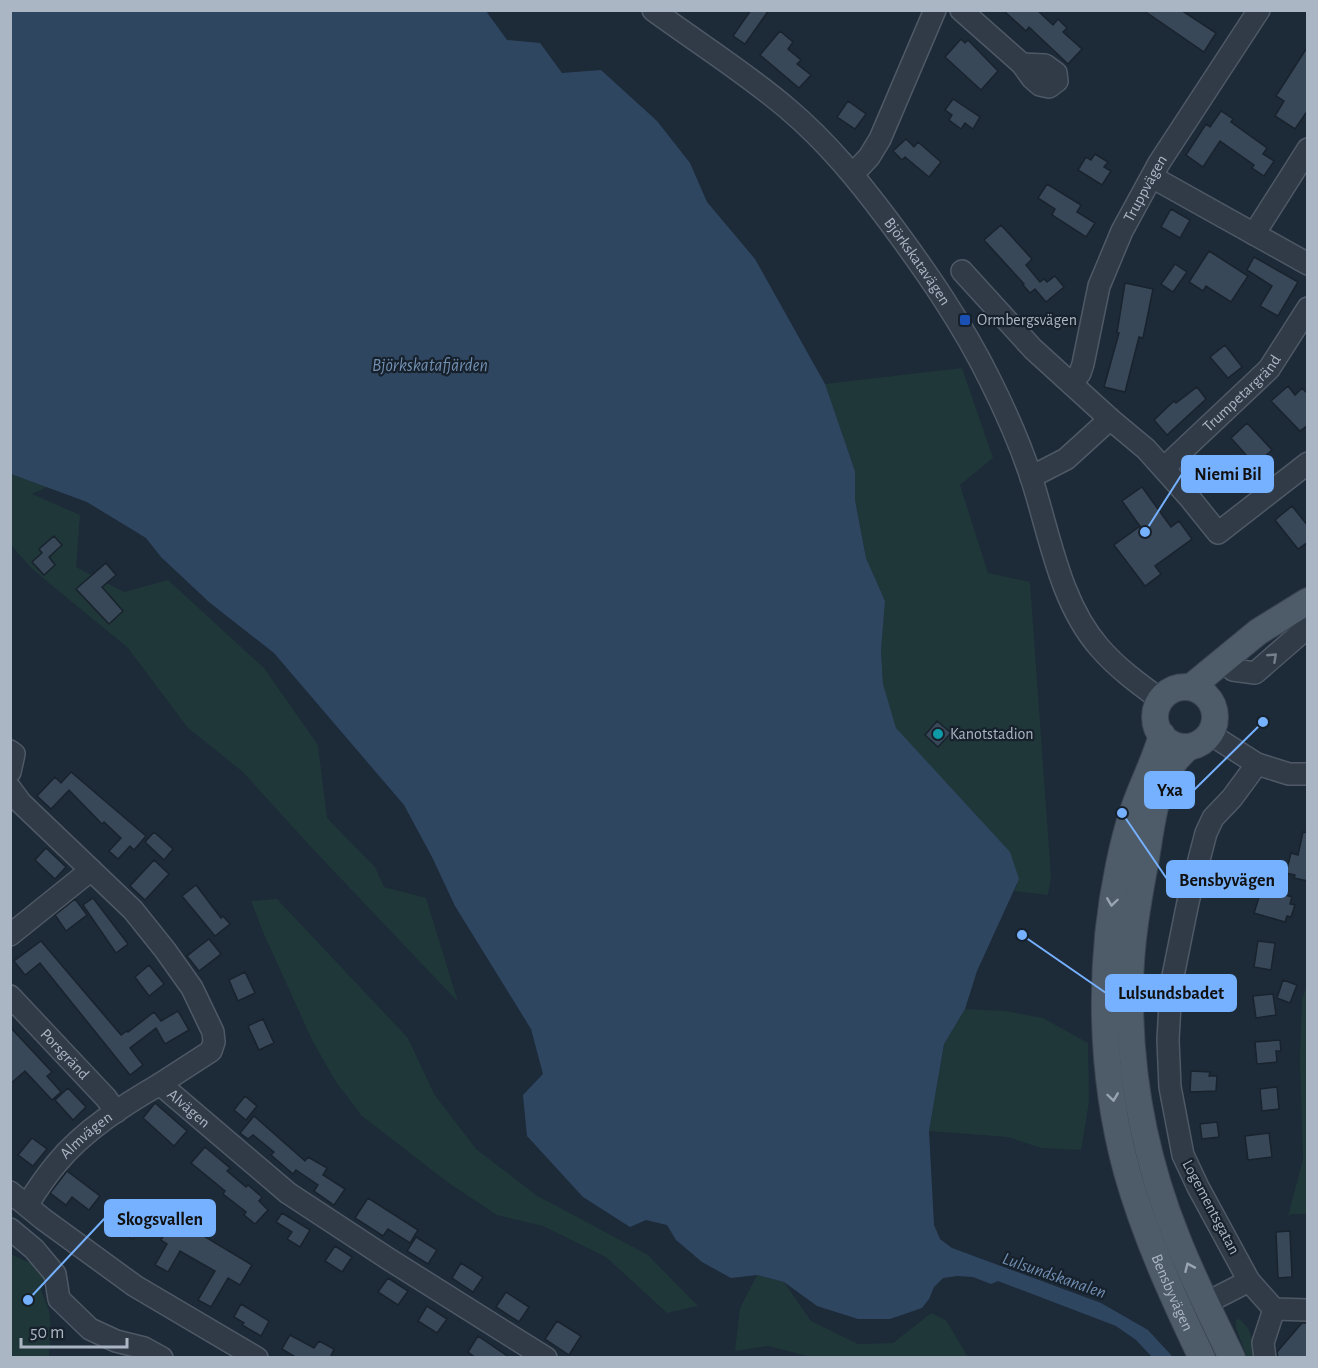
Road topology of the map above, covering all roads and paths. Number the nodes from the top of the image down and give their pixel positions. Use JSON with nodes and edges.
{"nodes":[{"id":1,"x":653,"y":10,"type":"edge"},
{"id":2,"x":935,"y":10,"type":"edge"},
{"id":3,"x":961,"y":10,"type":"edge"},
{"id":4,"x":1258,"y":10,"type":"edge"},
{"id":5,"x":1022,"y":64,"type":"dead end"},
{"id":6,"x":1308,"y":149,"type":"edge"},
{"id":7,"x":853,"y":174,"type":"junction"},
{"id":8,"x":1152,"y":177,"type":"junction"},
{"id":9,"x":1254,"y":234,"type":"junction"},
{"id":10,"x":1308,"y":264,"type":"edge"},
{"id":11,"x":962,"y":272,"type":"dead end"},
{"id":12,"x":1308,"y":308,"type":"edge"},
{"id":13,"x":1072,"y":383,"type":"junction"},
{"id":14,"x":1110,"y":419,"type":"junction"},
{"id":15,"x":1308,"y":463,"type":"edge"},
{"id":16,"x":1164,"y":468,"type":"junction"},
{"id":17,"x":1031,"y":477,"type":"junction"},
{"id":18,"x":1301,"y":614,"type":"edge"},
{"id":19,"x":1191,"y":687,"type":"junction"},
{"id":20,"x":1161,"y":700,"type":"junction"},
{"id":21,"x":1214,"y":708,"type":"junction"},
{"id":22,"x":1162,"y":735,"type":"junction"},
{"id":23,"x":1200,"y":740,"type":"junction"},
{"id":24,"x":10,"y":751,"type":"edge"},
{"id":25,"x":1257,"y":764,"type":"junction"},
{"id":26,"x":10,"y":772,"type":"edge"},
{"id":27,"x":1308,"y":774,"type":"edge"},
{"id":28,"x":10,"y":788,"type":"edge"},
{"id":29,"x":91,"y":870,"type":"junction"},
{"id":30,"x":10,"y":935,"type":"edge"},
{"id":31,"x":10,"y":996,"type":"edge"},
{"id":32,"x":160,"y":1084,"type":"junction"},
{"id":33,"x":116,"y":1112,"type":"junction"},
{"id":34,"x":19,"y":1199,"type":"edge"},
{"id":35,"x":10,"y":1229,"type":"edge"},
{"id":36,"x":1249,"y":1281,"type":"junction"},
{"id":37,"x":1206,"y":1303,"type":"junction"},
{"id":38,"x":1274,"y":1309,"type":"junction"},
{"id":39,"x":1308,"y":1310,"type":"edge"},
{"id":40,"x":153,"y":1353,"type":"edge"},
{"id":41,"x":257,"y":1358,"type":"edge"},
{"id":42,"x":546,"y":1358,"type":"edge"},
{"id":43,"x":1202,"y":1358,"type":"edge"},
{"id":44,"x":1232,"y":1358,"type":"edge"},
{"id":45,"x":1265,"y":1358,"type":"edge"}],
"edges":[{"from":1,"to":7,"type":"street","name":"Björkskatavägen"},
{"from":2,"to":7,"type":"street"},
{"from":3,"to":5,"type":"street"},
{"from":4,"to":8,"type":"street","name":"Truppvägen"},
{"from":6,"to":9,"type":"street"},
{"from":7,"to":17,"type":"street","name":"Björkskatavägen"},
{"from":8,"to":9,"type":"street"},
{"from":8,"to":13,"type":"street","name":"Truppvägen"},
{"from":9,"to":10,"type":"street"},
{"from":11,"to":13,"type":"street"},
{"from":12,"to":16,"type":"street","name":"Trumpetargränd"},
{"from":13,"to":14,"type":"street"},
{"from":14,"to":16,"type":"street"},
{"from":14,"to":17,"type":"street"},
{"from":15,"to":16,"type":"street"},
{"from":17,"to":20,"type":"street","name":"Björkskatavägen"},
{"from":18,"to":19,"type":"main road"},
{"from":21,"to":18,"type":"main road","one_way":true},
{"from":19,"to":20,"type":"main road"},
{"from":19,"to":21,"type":"main road"},
{"from":20,"to":22,"type":"main road"},
{"from":21,"to":23,"type":"main road"},
{"from":22,"to":23,"type":"main road"},
{"from":22,"to":43,"type":"main road","name":"Bensbyvägen","one_way":true},
{"from":23,"to":25,"type":"street"},
{"from":37,"to":23,"type":"main road","name":"Bensbyvägen","one_way":true},
{"from":24,"to":26,"type":"street"},
{"from":25,"to":27,"type":"street"},
{"from":25,"to":36,"type":"street","name":"Logementsgatan"},
{"from":28,"to":29,"type":"street","name":"Alvägen"},
{"from":29,"to":30,"type":"street"},
{"from":29,"to":32,"type":"street","name":"Alvägen"},
{"from":31,"to":33,"type":"street","name":"Porsgränd"},
{"from":32,"to":33,"type":"street","name":"Almvägen"},
{"from":32,"to":42,"type":"street","name":"Alvägen"},
{"from":33,"to":34,"type":"street","name":"Almvägen"},
{"from":34,"to":41,"type":"street"},
{"from":35,"to":40,"type":"street"},
{"from":36,"to":37,"type":"street"},
{"from":36,"to":38,"type":"street","name":"Logementsgatan"},
{"from":37,"to":44,"type":"main road","name":"Bensbyvägen"},
{"from":38,"to":39,"type":"street"},
{"from":38,"to":45,"type":"street"}]}
